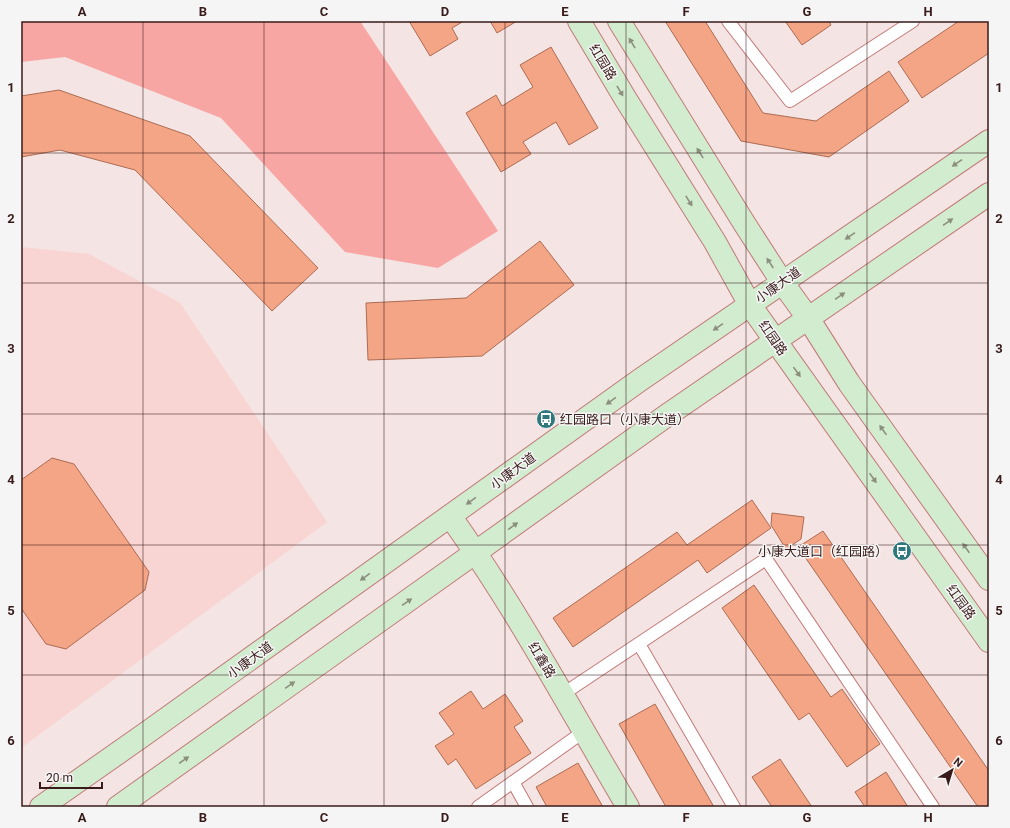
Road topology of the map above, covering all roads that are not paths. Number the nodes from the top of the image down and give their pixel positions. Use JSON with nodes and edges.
{"nodes":[{"id":1,"x":579,"y":21,"type":"edge"},
{"id":2,"x":619,"y":21,"type":"edge"},
{"id":3,"x":728,"y":21,"type":"edge"},
{"id":4,"x":913,"y":21,"type":"edge"},
{"id":5,"x":989,"y":141,"type":"edge"},
{"id":6,"x":989,"y":194,"type":"edge"},
{"id":7,"x":782,"y":282,"type":"junction"},
{"id":8,"x":750,"y":305,"type":"junction"},
{"id":9,"x":808,"y":318,"type":"junction"},
{"id":10,"x":774,"y":341,"type":"junction"},
{"id":11,"x":450,"y":516,"type":"junction"},
{"id":12,"x":476,"y":552,"type":"junction"},
{"id":13,"x":989,"y":579,"type":"edge"},
{"id":14,"x":989,"y":641,"type":"edge"},
{"id":15,"x":639,"y":644,"type":"junction"},
{"id":16,"x":563,"y":694,"type":"junction"},
{"id":17,"x":583,"y":732,"type":"junction"},
{"id":18,"x":513,"y":782,"type":"junction"},
{"id":19,"x":41,"y":807,"type":"edge"},
{"id":20,"x":118,"y":807,"type":"edge"},
{"id":21,"x":478,"y":807,"type":"edge"},
{"id":22,"x":527,"y":807,"type":"edge"},
{"id":23,"x":628,"y":807,"type":"edge"},
{"id":24,"x":734,"y":807,"type":"edge"},
{"id":25,"x":933,"y":807,"type":"edge"}],
"edges":[{"from":1,"to":8,"type":"main road","name":"红园路","one_way":true},
{"from":7,"to":2,"type":"main road","one_way":true},
{"from":3,"to":4,"type":"lane"},
{"from":5,"to":7,"type":"main road","name":"小康大道","one_way":true},
{"from":9,"to":6,"type":"main road","one_way":true},
{"from":7,"to":8,"type":"main road","name":"小康大道"},
{"from":7,"to":9,"type":"main road"},
{"from":8,"to":10,"type":"main road","name":"红园路"},
{"from":8,"to":11,"type":"main road","name":"小康大道","one_way":true},
{"from":9,"to":10,"type":"main road"},
{"from":13,"to":9,"type":"main road","one_way":true},
{"from":12,"to":10,"type":"main road","one_way":true},
{"from":10,"to":14,"type":"main road","name":"红园路","one_way":true},
{"from":11,"to":12,"type":"main road","name":"红鑫路"},
{"from":11,"to":19,"type":"main road","name":"小康大道","one_way":true},
{"from":12,"to":16,"type":"main road","name":"红鑫路"},
{"from":20,"to":12,"type":"main road","one_way":true},
{"from":15,"to":16,"type":"lane"},
{"from":15,"to":24,"type":"lane"},
{"from":15,"to":25,"type":"lane"},
{"from":16,"to":17,"type":"main road","name":"红鑫路"},
{"from":17,"to":18,"type":"lane"},
{"from":17,"to":23,"type":"main road","name":"红鑫路"},
{"from":18,"to":21,"type":"lane"},
{"from":18,"to":22,"type":"lane"}]}
